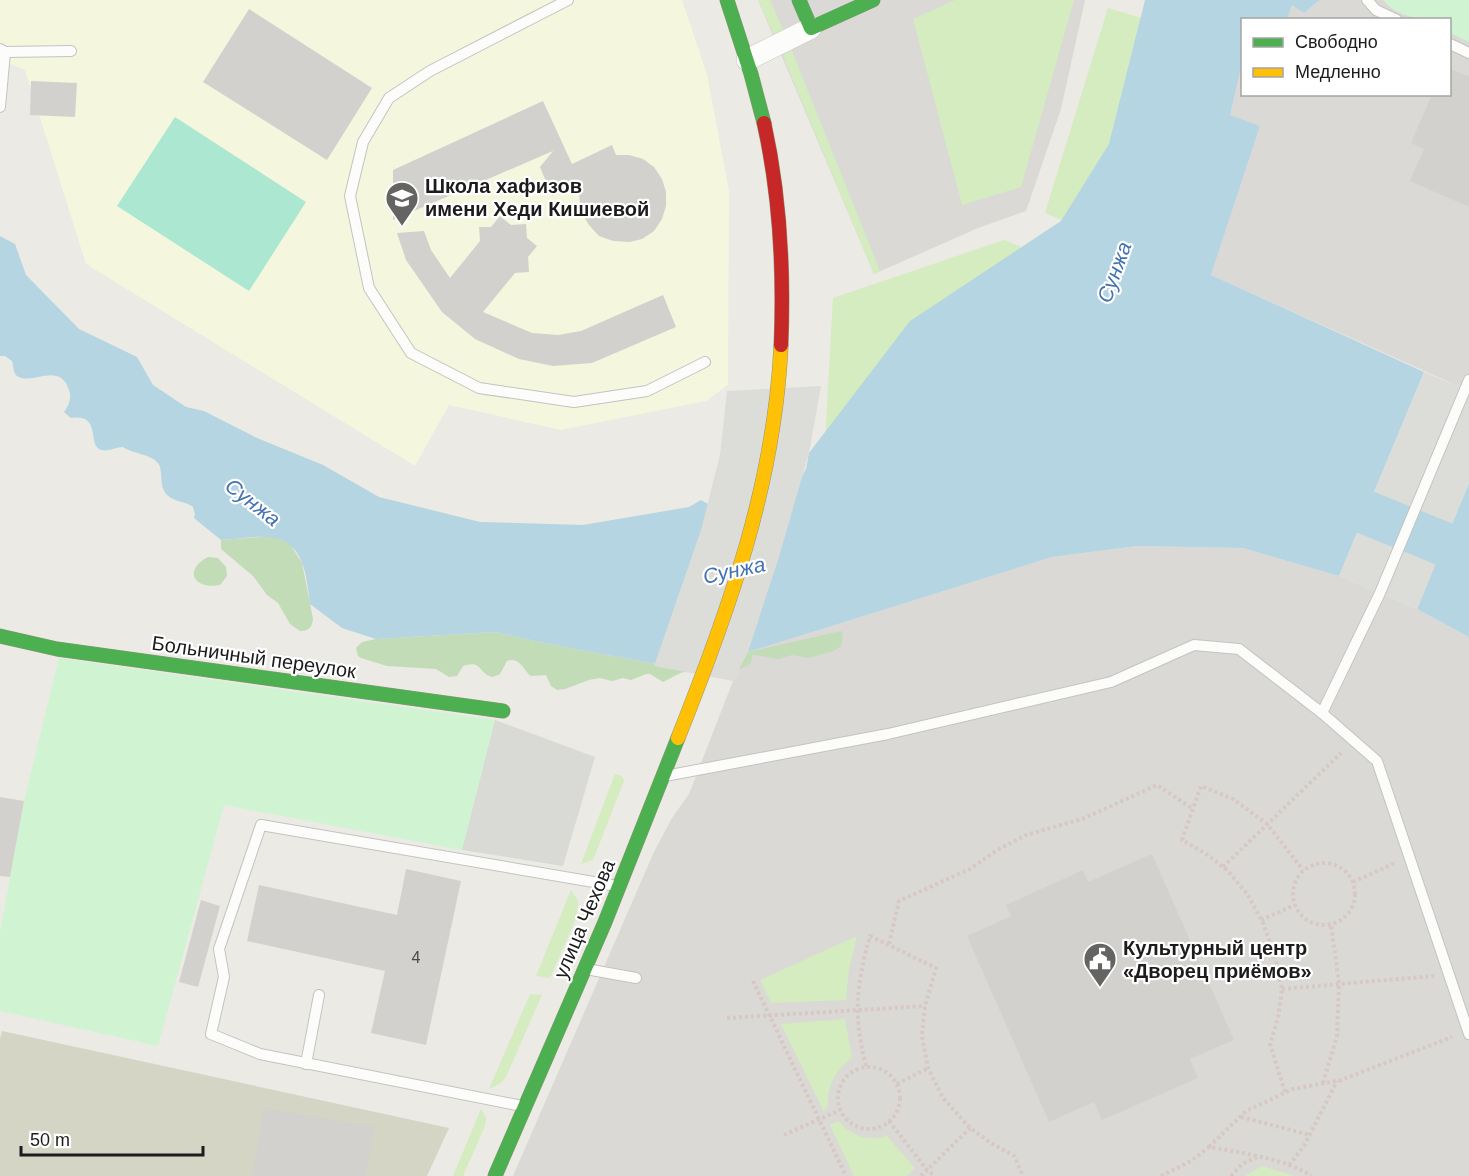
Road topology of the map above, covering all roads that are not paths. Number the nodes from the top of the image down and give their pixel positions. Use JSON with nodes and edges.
{"nodes":[{"id":1,"x":568,"y":0,"type":"edge"},
{"id":2,"x":727,"y":0,"type":"edge"},
{"id":3,"x":799,"y":0,"type":"edge"},
{"id":4,"x":873,"y":0,"type":"edge"},
{"id":5,"x":1367,"y":0,"type":"edge"},
{"id":6,"x":1393,"y":18,"type":"edge"},
{"id":7,"x":811,"y":28,"type":"junction"},
{"id":8,"x":1451,"y":45,"type":"edge"},
{"id":9,"x":2,"y":50,"type":"edge"},
{"id":10,"x":71,"y":51,"type":"dead end"},
{"id":11,"x":1469,"y":53,"type":"edge"},
{"id":12,"x":747,"y":60,"type":"junction"},
{"id":13,"x":0,"y":107,"type":"edge"},
{"id":14,"x":705,"y":362,"type":"dead end"},
{"id":15,"x":1467,"y":384,"type":"edge"},
{"id":16,"x":0,"y":636,"type":"edge"},
{"id":17,"x":503,"y":711,"type":"dead end"},
{"id":18,"x":1322,"y":713,"type":"junction"},
{"id":19,"x":662,"y":777,"type":"junction"},
{"id":20,"x":620,"y":886,"type":"junction"},
{"id":21,"x":585,"y":969,"type":"junction"},
{"id":22,"x":636,"y":978,"type":"dead end"},
{"id":23,"x":319,"y":994,"type":"dead end"},
{"id":24,"x":1468,"y":1032,"type":"edge"},
{"id":25,"x":306,"y":1064,"type":"junction"},
{"id":26,"x":525,"y":1106,"type":"junction"},
{"id":27,"x":495,"y":1176,"type":"edge"}],
"edges":[{"from":1,"to":14,"type":"lane"},
{"from":2,"to":12,"type":"main road","name":"улица Чехова"},
{"from":3,"to":7,"type":"main road"},
{"from":4,"to":7,"type":"main road"},
{"from":5,"to":6,"type":"lane"},
{"from":7,"to":12,"type":"street"},
{"from":8,"to":11,"type":"lane"},
{"from":9,"to":10,"type":"lane"},
{"from":9,"to":13,"type":"lane"},
{"from":12,"to":19,"type":"main road","name":"улица Чехова"},
{"from":15,"to":18,"type":"lane"},
{"from":16,"to":17,"type":"main road","name":"Больничный переулок"},
{"from":18,"to":19,"type":"lane"},
{"from":18,"to":24,"type":"lane"},
{"from":19,"to":20,"type":"main road","name":"улица Чехова"},
{"from":20,"to":21,"type":"main road","name":"улица Чехова"},
{"from":20,"to":25,"type":"lane"},
{"from":21,"to":22,"type":"lane"},
{"from":21,"to":26,"type":"main road","name":"улица Чехова"},
{"from":23,"to":25,"type":"lane"},
{"from":25,"to":26,"type":"lane"},
{"from":26,"to":27,"type":"main road","name":"улица Чехова"}]}
